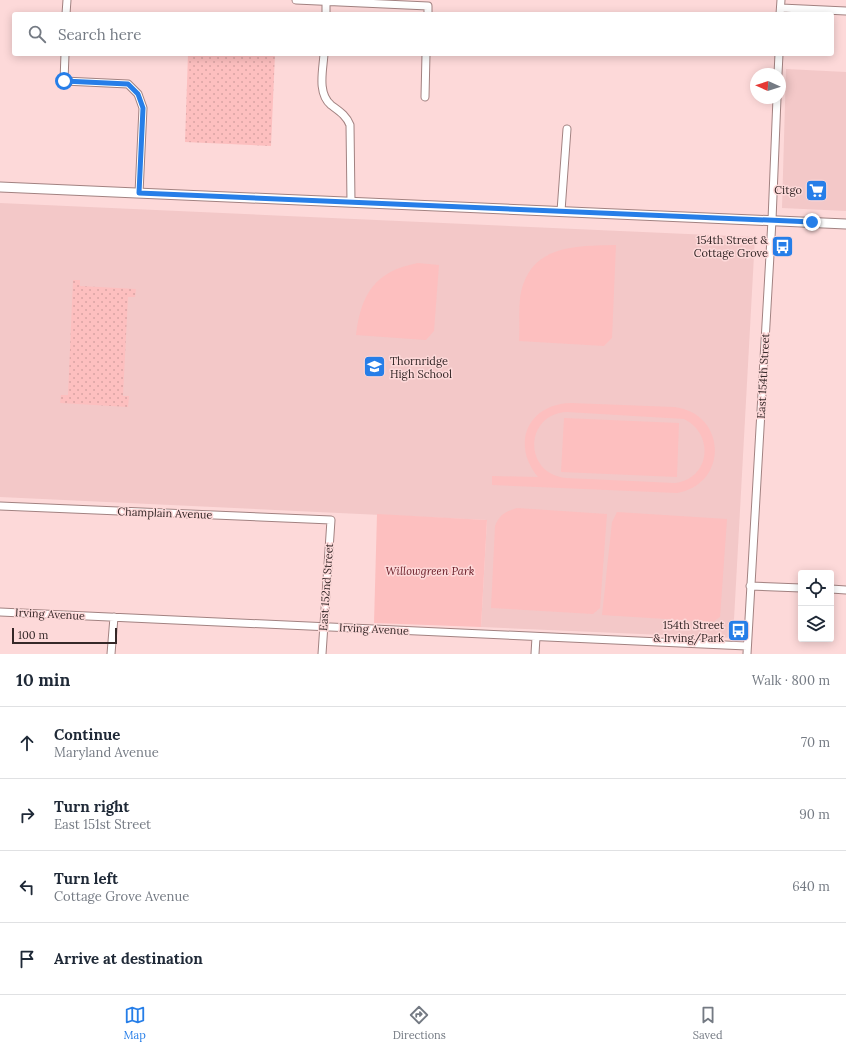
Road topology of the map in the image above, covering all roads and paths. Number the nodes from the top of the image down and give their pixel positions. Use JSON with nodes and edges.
{"nodes":[{"id":1,"x":67,"y":0,"type":"edge"},
{"id":2,"x":296,"y":0,"type":"edge"},
{"id":3,"x":781,"y":0,"type":"edge"},
{"id":4,"x":326,"y":2,"type":"junction"},
{"id":5,"x":428,"y":10,"type":"edge"},
{"id":6,"x":781,"y":11,"type":"edge"},
{"id":7,"x":846,"y":11,"type":"edge"},
{"id":8,"x":66,"y":12,"type":"edge"},
{"id":9,"x":326,"y":12,"type":"edge"},
{"id":10,"x":65,"y":56,"type":"edge"},
{"id":11,"x":324,"y":56,"type":"edge"},
{"id":12,"x":426,"y":56,"type":"edge"},
{"id":13,"x":779,"y":56,"type":"edge"},
{"id":14,"x":778,"y":68,"type":"edge"},
{"id":15,"x":425,"y":97,"type":"dead end"},
{"id":16,"x":777,"y":104,"type":"edge"},
{"id":17,"x":567,"y":129,"type":"dead end"},
{"id":18,"x":0,"y":187,"type":"edge"},
{"id":19,"x":139,"y":193,"type":"junction"},
{"id":20,"x":352,"y":202,"type":"junction"},
{"id":21,"x":562,"y":211,"type":"junction"},
{"id":22,"x":772,"y":220,"type":"junction"},
{"id":23,"x":846,"y":224,"type":"edge"},
{"id":24,"x":0,"y":506,"type":"edge"},
{"id":25,"x":331,"y":520,"type":"joint"},
{"id":26,"x":750,"y":586,"type":"junction"},
{"id":27,"x":798,"y":588,"type":"edge"},
{"id":28,"x":834,"y":589,"type":"edge"},
{"id":29,"x":846,"y":590,"type":"edge"},
{"id":30,"x":0,"y":612,"type":"edge"},
{"id":31,"x":114,"y":617,"type":"junction"},
{"id":32,"x":324,"y":627,"type":"junction"},
{"id":33,"x":536,"y":636,"type":"junction"},
{"id":34,"x":747,"y":646,"type":"junction"},
{"id":35,"x":111,"y":654,"type":"edge"},
{"id":36,"x":322,"y":654,"type":"edge"},
{"id":37,"x":536,"y":654,"type":"edge"},
{"id":38,"x":747,"y":654,"type":"edge"}],
"edges":[{"from":1,"to":8,"type":"street"},
{"from":2,"to":4,"type":"street"},
{"from":3,"to":6,"type":"street"},
{"from":4,"to":5,"type":"street"},
{"from":4,"to":9,"type":"street"},
{"from":6,"to":7,"type":"street"},
{"from":10,"to":19,"type":"street"},
{"from":11,"to":20,"type":"street"},
{"from":12,"to":15,"type":"street"},
{"from":13,"to":14,"type":"street"},
{"from":16,"to":22,"type":"street","name":"East 154th Street"},
{"from":17,"to":21,"type":"street"},
{"from":18,"to":19,"type":"main road"},
{"from":19,"to":20,"type":"main road"},
{"from":20,"to":21,"type":"main road"},
{"from":21,"to":22,"type":"main road"},
{"from":22,"to":23,"type":"main road"},
{"from":22,"to":26,"type":"street","name":"East 154th Street"},
{"from":24,"to":25,"type":"street","name":"Champlain Avenue"},
{"from":25,"to":32,"type":"street","name":"East 152nd Street"},
{"from":26,"to":27,"type":"street"},
{"from":26,"to":34,"type":"street","name":"East 154th Street"},
{"from":28,"to":29,"type":"street"},
{"from":30,"to":31,"type":"street","name":"Irving Avenue"},
{"from":31,"to":32,"type":"street","name":"Irving Avenue"},
{"from":31,"to":35,"type":"street"},
{"from":32,"to":33,"type":"street","name":"Irving Avenue"},
{"from":32,"to":36,"type":"street","name":"East 152nd Street"},
{"from":33,"to":34,"type":"street","name":"Irving Avenue"},
{"from":33,"to":37,"type":"street"},
{"from":34,"to":38,"type":"street","name":"East 154th Street"}]}
